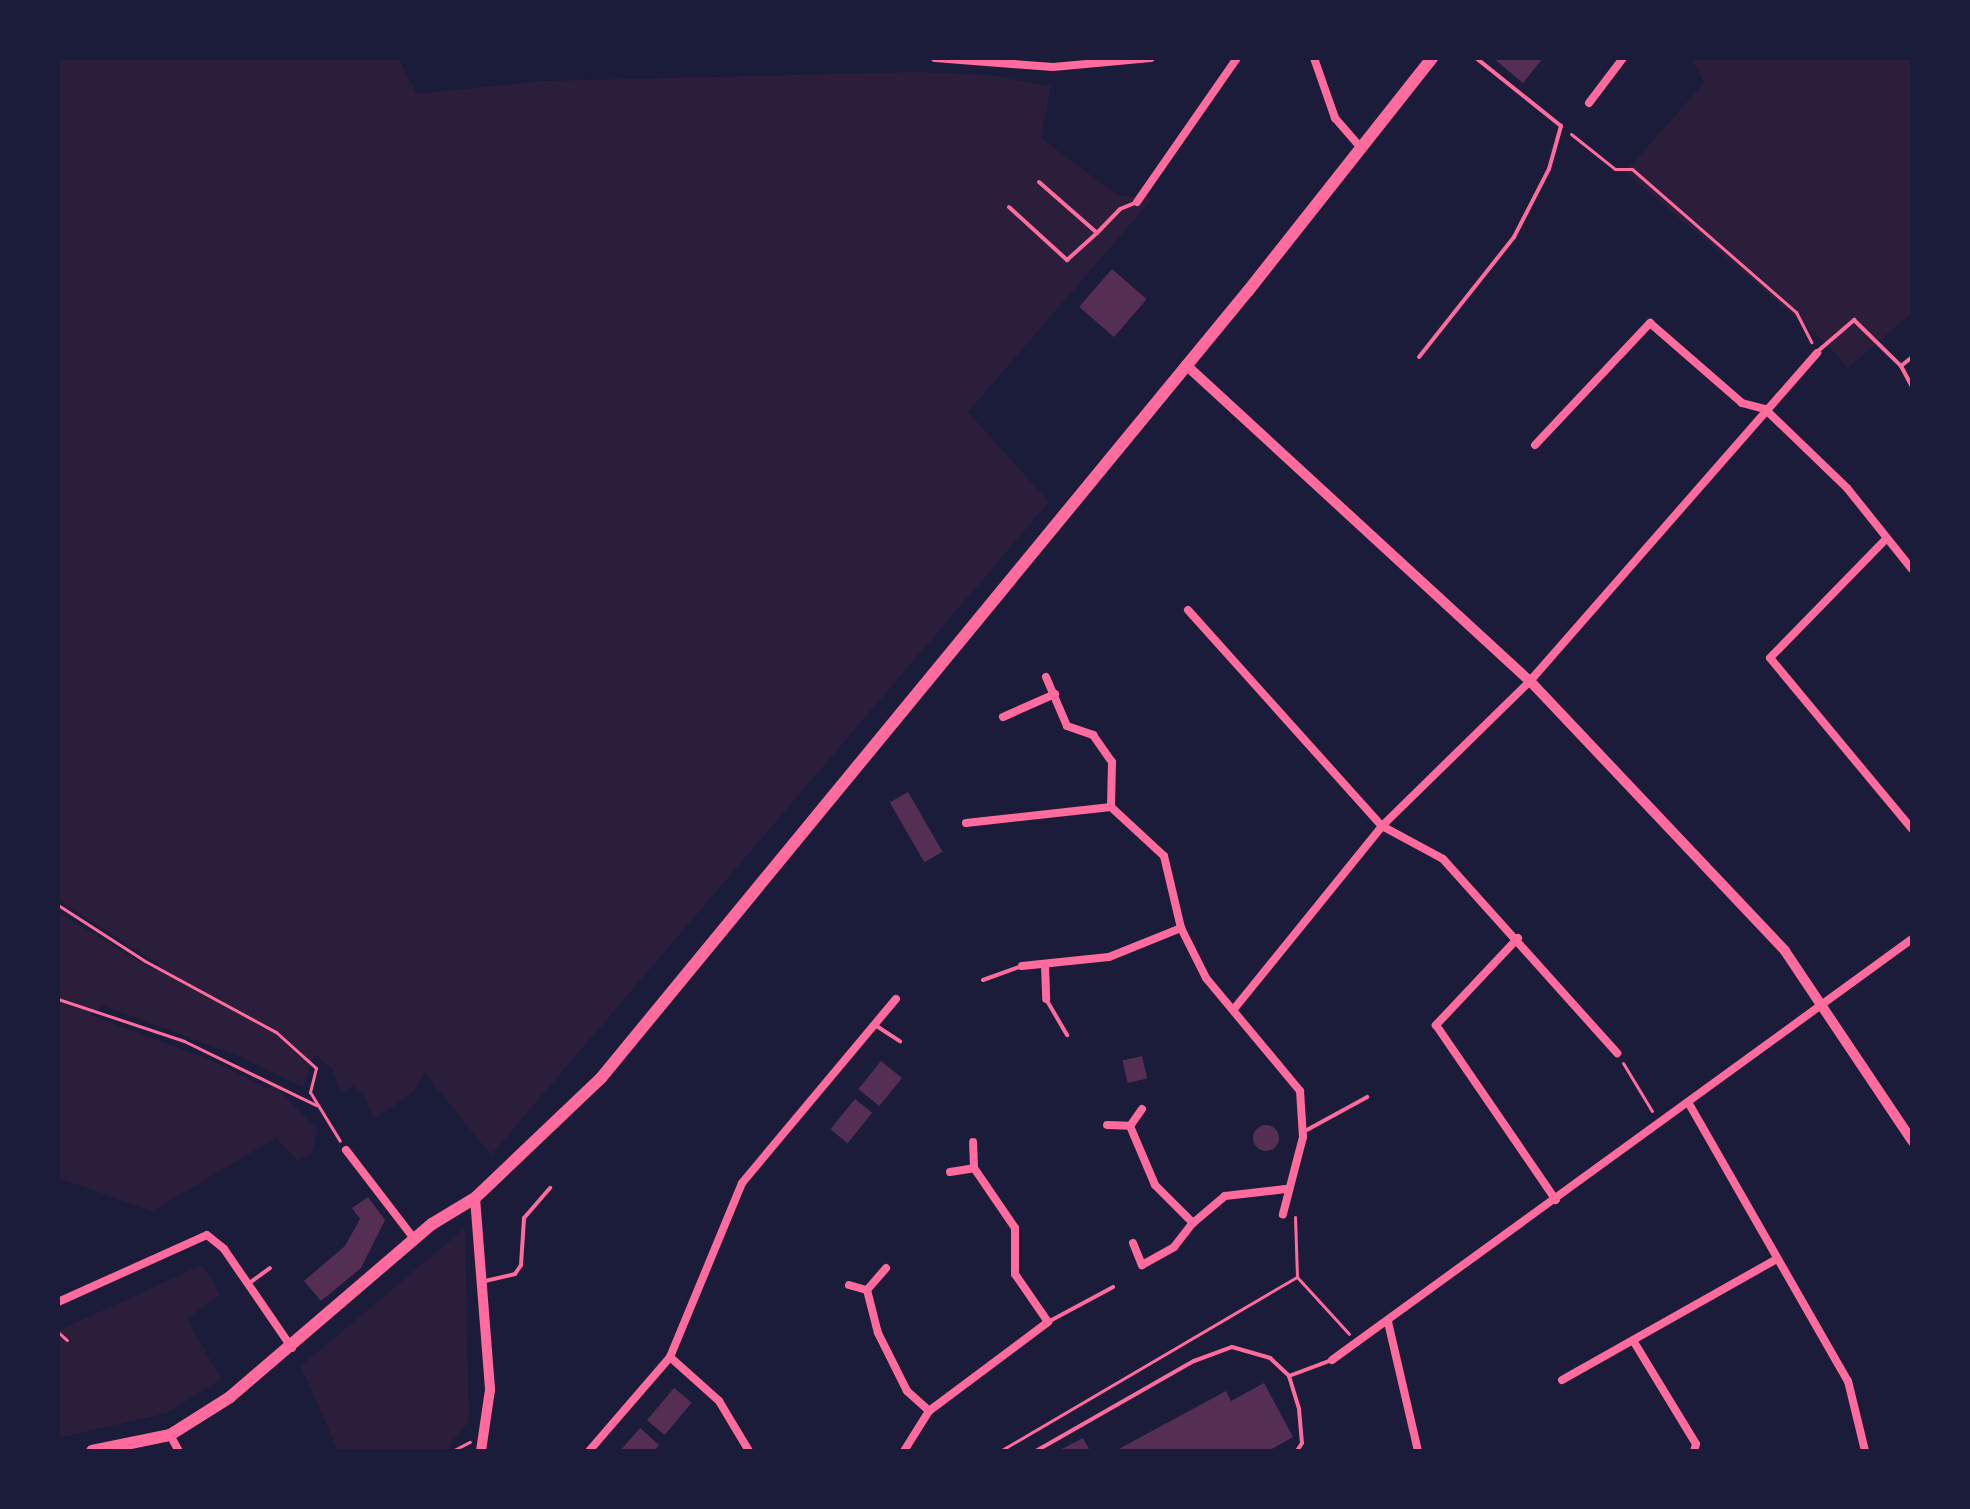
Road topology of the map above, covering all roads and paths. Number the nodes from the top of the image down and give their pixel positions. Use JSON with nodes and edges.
{"nodes":[{"id":1,"x":935,"y":58,"type":"edge"},
{"id":2,"x":1151,"y":58,"type":"edge"},
{"id":3,"x":1237,"y":58,"type":"edge"},
{"id":4,"x":1314,"y":58,"type":"edge"},
{"id":5,"x":1432,"y":58,"type":"edge"},
{"id":6,"x":1476,"y":58,"type":"edge"},
{"id":7,"x":1623,"y":58,"type":"edge"},
{"id":8,"x":1139,"y":59,"type":"edge"},
{"id":9,"x":1589,"y":103,"type":"dead end"},
{"id":10,"x":1561,"y":126,"type":"junction"},
{"id":11,"x":1359,"y":146,"type":"junction"},
{"id":12,"x":1039,"y":182,"type":"dead end"},
{"id":13,"x":1137,"y":202,"type":"joint"},
{"id":14,"x":1009,"y":207,"type":"dead end"},
{"id":15,"x":1097,"y":233,"type":"junction"},
{"id":16,"x":1817,"y":353,"type":"junction"},
{"id":17,"x":1419,"y":357,"type":"dead end"},
{"id":18,"x":1912,"y":357,"type":"edge"},
{"id":19,"x":1186,"y":365,"type":"junction"},
{"id":20,"x":1901,"y":366,"type":"junction"},
{"id":21,"x":1912,"y":387,"type":"edge"},
{"id":22,"x":1765,"y":409,"type":"junction"},
{"id":23,"x":1535,"y":445,"type":"dead end"},
{"id":24,"x":1886,"y":539,"type":"junction"},
{"id":25,"x":1912,"y":569,"type":"edge"},
{"id":26,"x":1188,"y":610,"type":"dead end"},
{"id":27,"x":1046,"y":677,"type":"dead end"},
{"id":28,"x":1530,"y":681,"type":"junction"},
{"id":29,"x":1055,"y":694,"type":"junction"},
{"id":30,"x":1003,"y":717,"type":"dead end"},
{"id":31,"x":1111,"y":807,"type":"junction"},
{"id":32,"x":966,"y":823,"type":"dead end"},
{"id":33,"x":1382,"y":826,"type":"junction"},
{"id":34,"x":1912,"y":829,"type":"edge"},
{"id":35,"x":58,"y":905,"type":"edge"},
{"id":36,"x":1181,"y":928,"type":"junction"},
{"id":37,"x":1518,"y":938,"type":"junction"},
{"id":38,"x":1912,"y":939,"type":"edge"},
{"id":39,"x":1045,"y":965,"type":"junction"},
{"id":40,"x":1022,"y":966,"type":"joint"},
{"id":41,"x":983,"y":980,"type":"dead end"},
{"id":42,"x":58,"y":999,"type":"edge"},
{"id":43,"x":896,"y":999,"type":"dead end"},
{"id":44,"x":1046,"y":999,"type":"joint"},
{"id":45,"x":1820,"y":1005,"type":"junction"},
{"id":46,"x":1234,"y":1009,"type":"junction"},
{"id":47,"x":875,"y":1025,"type":"junction"},
{"id":48,"x":1067,"y":1035,"type":"dead end"},
{"id":49,"x":900,"y":1041,"type":"dead end"},
{"id":50,"x":1617,"y":1053,"type":"joint"},
{"id":51,"x":1367,"y":1097,"type":"dead end"},
{"id":52,"x":1688,"y":1102,"type":"junction"},
{"id":53,"x":316,"y":1105,"type":"junction"},
{"id":54,"x":1142,"y":1109,"type":"dead end"},
{"id":55,"x":1659,"y":1123,"type":"junction"},
{"id":56,"x":1107,"y":1125,"type":"dead end"},
{"id":57,"x":1130,"y":1126,"type":"junction"},
{"id":58,"x":1303,"y":1132,"type":"junction"},
{"id":59,"x":1912,"y":1141,"type":"edge"},
{"id":60,"x":973,"y":1142,"type":"dead end"},
{"id":61,"x":346,"y":1150,"type":"joint"},
{"id":62,"x":974,"y":1168,"type":"junction"},
{"id":63,"x":950,"y":1172,"type":"dead end"},
{"id":64,"x":550,"y":1188,"type":"dead end"},
{"id":65,"x":1286,"y":1189,"type":"junction"},
{"id":66,"x":475,"y":1198,"type":"junction"},
{"id":67,"x":1556,"y":1200,"type":"junction"},
{"id":68,"x":1283,"y":1214,"type":"joint"},
{"id":69,"x":1193,"y":1223,"type":"junction"},
{"id":70,"x":415,"y":1240,"type":"junction"},
{"id":71,"x":1133,"y":1243,"type":"dead end"},
{"id":72,"x":1775,"y":1260,"type":"junction"},
{"id":73,"x":270,"y":1268,"type":"dead end"},
{"id":74,"x":886,"y":1268,"type":"dead end"},
{"id":75,"x":1297,"y":1277,"type":"dead end"},
{"id":76,"x":480,"y":1283,"type":"junction"},
{"id":77,"x":248,"y":1284,"type":"junction"},
{"id":78,"x":849,"y":1285,"type":"dead end"},
{"id":79,"x":1113,"y":1287,"type":"dead end"},
{"id":80,"x":867,"y":1290,"type":"junction"},
{"id":81,"x":58,"y":1302,"type":"edge"},
{"id":82,"x":1048,"y":1322,"type":"junction"},
{"id":83,"x":1388,"y":1322,"type":"junction"},
{"id":84,"x":58,"y":1332,"type":"edge"},
{"id":85,"x":67,"y":1340,"type":"dead end"},
{"id":86,"x":1634,"y":1342,"type":"junction"},
{"id":87,"x":292,"y":1348,"type":"junction"},
{"id":88,"x":670,"y":1357,"type":"junction"},
{"id":89,"x":1332,"y":1360,"type":"joint"},
{"id":90,"x":1289,"y":1376,"type":"junction"},
{"id":91,"x":1562,"y":1380,"type":"dead end"},
{"id":92,"x":929,"y":1411,"type":"junction"},
{"id":93,"x":170,"y":1435,"type":"junction"},
{"id":94,"x":482,"y":1438,"type":"junction"},
{"id":95,"x":92,"y":1451,"type":"edge"},
{"id":96,"x":179,"y":1451,"type":"edge"},
{"id":97,"x":452,"y":1451,"type":"edge"},
{"id":98,"x":481,"y":1451,"type":"edge"},
{"id":99,"x":589,"y":1451,"type":"edge"},
{"id":100,"x":749,"y":1451,"type":"edge"},
{"id":101,"x":904,"y":1451,"type":"edge"},
{"id":102,"x":1036,"y":1451,"type":"edge"},
{"id":103,"x":1297,"y":1451,"type":"edge"},
{"id":104,"x":1418,"y":1451,"type":"edge"},
{"id":105,"x":1694,"y":1451,"type":"edge"},
{"id":106,"x":1865,"y":1451,"type":"edge"}],
"edges":[{"from":1,"to":8,"type":"street"},
{"from":2,"to":8,"type":"street"},
{"from":3,"to":13,"type":"street"},
{"from":4,"to":11,"type":"street"},
{"from":5,"to":11,"type":"main road"},
{"from":6,"to":10,"type":"lane"},
{"from":7,"to":9,"type":"street"},
{"from":10,"to":16,"type":"path"},
{"from":10,"to":17,"type":"lane"},
{"from":11,"to":19,"type":"main road"},
{"from":12,"to":15,"type":"lane"},
{"from":13,"to":15,"type":"lane"},
{"from":14,"to":15,"type":"lane"},
{"from":16,"to":20,"type":"lane"},
{"from":16,"to":22,"type":"street"},
{"from":18,"to":20,"type":"lane"},
{"from":19,"to":28,"type":"street"},
{"from":19,"to":66,"type":"main road"},
{"from":20,"to":21,"type":"lane"},
{"from":22,"to":23,"type":"street"},
{"from":22,"to":24,"type":"street"},
{"from":22,"to":28,"type":"street"},
{"from":24,"to":25,"type":"street"},
{"from":24,"to":34,"type":"street"},
{"from":26,"to":33,"type":"street"},
{"from":27,"to":29,"type":"street"},
{"from":28,"to":33,"type":"street"},
{"from":28,"to":45,"type":"street"},
{"from":29,"to":30,"type":"street"},
{"from":29,"to":31,"type":"street"},
{"from":31,"to":32,"type":"street"},
{"from":31,"to":36,"type":"street"},
{"from":33,"to":37,"type":"street"},
{"from":33,"to":46,"type":"street"},
{"from":35,"to":53,"type":"path"},
{"from":36,"to":39,"type":"street"},
{"from":36,"to":46,"type":"street"},
{"from":37,"to":50,"type":"street"},
{"from":37,"to":67,"type":"street"},
{"from":38,"to":45,"type":"street"},
{"from":39,"to":40,"type":"street"},
{"from":39,"to":44,"type":"street"},
{"from":40,"to":41,"type":"lane"},
{"from":42,"to":53,"type":"path"},
{"from":43,"to":47,"type":"street"},
{"from":44,"to":48,"type":"lane"},
{"from":45,"to":52,"type":"street"},
{"from":45,"to":59,"type":"street"},
{"from":46,"to":58,"type":"street"},
{"from":47,"to":49,"type":"lane"},
{"from":47,"to":88,"type":"street"},
{"from":50,"to":55,"type":"path"},
{"from":51,"to":58,"type":"lane"},
{"from":52,"to":55,"type":"street"},
{"from":52,"to":72,"type":"street"},
{"from":53,"to":61,"type":"path"},
{"from":54,"to":57,"type":"street"},
{"from":55,"to":67,"type":"street"},
{"from":56,"to":57,"type":"street"},
{"from":57,"to":69,"type":"street"},
{"from":58,"to":65,"type":"street"},
{"from":60,"to":62,"type":"street"},
{"from":61,"to":70,"type":"street"},
{"from":62,"to":63,"type":"street"},
{"from":62,"to":82,"type":"street"},
{"from":64,"to":76,"type":"lane"},
{"from":65,"to":68,"type":"street"},
{"from":65,"to":69,"type":"street"},
{"from":66,"to":70,"type":"main road"},
{"from":66,"to":76,"type":"street"},
{"from":67,"to":83,"type":"street"},
{"from":68,"to":75,"type":"path"},
{"from":69,"to":71,"type":"street"},
{"from":70,"to":87,"type":"main road"},
{"from":72,"to":86,"type":"street"},
{"from":72,"to":106,"type":"street"},
{"from":73,"to":77,"type":"lane"},
{"from":74,"to":80,"type":"street"},
{"from":76,"to":94,"type":"street"},
{"from":77,"to":81,"type":"street"},
{"from":77,"to":87,"type":"street"},
{"from":78,"to":80,"type":"street"},
{"from":79,"to":82,"type":"lane"},
{"from":80,"to":92,"type":"street"},
{"from":82,"to":92,"type":"street"},
{"from":83,"to":89,"type":"street"},
{"from":83,"to":104,"type":"street"},
{"from":84,"to":85,"type":"path"},
{"from":86,"to":91,"type":"street"},
{"from":86,"to":105,"type":"street"},
{"from":87,"to":93,"type":"main road"},
{"from":88,"to":99,"type":"street"},
{"from":88,"to":100,"type":"street"},
{"from":89,"to":90,"type":"lane"},
{"from":90,"to":102,"type":"lane"},
{"from":90,"to":103,"type":"lane"},
{"from":92,"to":101,"type":"street"},
{"from":93,"to":95,"type":"main road"},
{"from":93,"to":96,"type":"street"},
{"from":94,"to":97,"type":"path"},
{"from":94,"to":98,"type":"street"}]}
